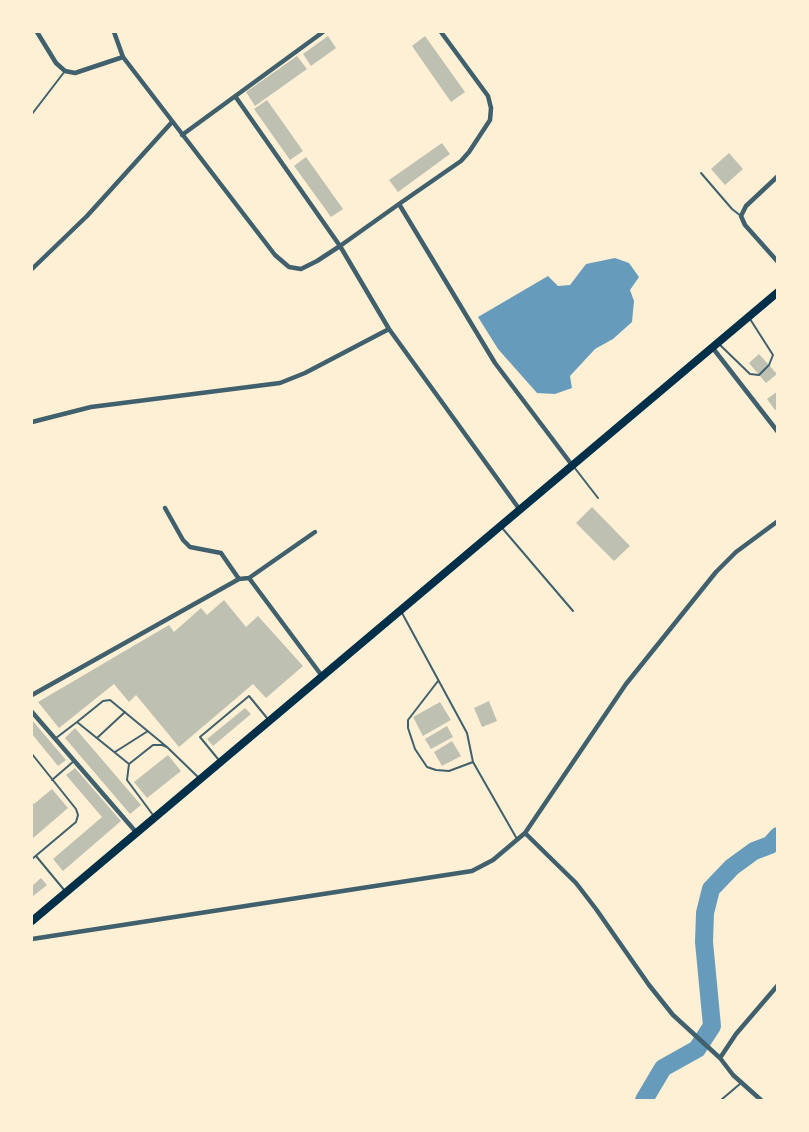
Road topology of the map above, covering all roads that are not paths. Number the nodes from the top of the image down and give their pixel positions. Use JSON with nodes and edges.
{"nodes":[{"id":1,"x":37,"y":32,"type":"edge"},
{"id":2,"x":114,"y":32,"type":"edge"},
{"id":3,"x":323,"y":32,"type":"edge"},
{"id":4,"x":441,"y":32,"type":"edge"},
{"id":5,"x":123,"y":57,"type":"junction"},
{"id":6,"x":65,"y":71,"type":"junction"},
{"id":7,"x":235,"y":96,"type":"junction"},
{"id":8,"x":32,"y":114,"type":"edge"},
{"id":9,"x":172,"y":122,"type":"junction"},
{"id":10,"x":182,"y":135,"type":"junction"},
{"id":11,"x":701,"y":173,"type":"dead end"},
{"id":12,"x":777,"y":176,"type":"edge"},
{"id":13,"x":399,"y":204,"type":"junction"},
{"id":14,"x":741,"y":216,"type":"junction"},
{"id":15,"x":340,"y":246,"type":"junction"},
{"id":16,"x":777,"y":262,"type":"edge"},
{"id":17,"x":32,"y":269,"type":"edge"},
{"id":18,"x":777,"y":292,"type":"edge"},
{"id":19,"x":749,"y":317,"type":"junction"},
{"id":20,"x":389,"y":329,"type":"junction"},
{"id":21,"x":715,"y":345,"type":"junction"},
{"id":22,"x":32,"y":422,"type":"edge"},
{"id":23,"x":777,"y":432,"type":"edge"},
{"id":24,"x":572,"y":465,"type":"junction"},
{"id":25,"x":598,"y":498,"type":"dead end"},
{"id":26,"x":165,"y":508,"type":"dead end"},
{"id":27,"x":520,"y":510,"type":"junction"},
{"id":28,"x":777,"y":521,"type":"edge"},
{"id":29,"x":500,"y":526,"type":"junction"},
{"id":30,"x":315,"y":532,"type":"dead end"},
{"id":31,"x":239,"y":579,"type":"junction"},
{"id":32,"x":249,"y":579,"type":"junction"},
{"id":33,"x":400,"y":610,"type":"junction"},
{"id":34,"x":573,"y":611,"type":"dead end"},
{"id":35,"x":322,"y":676,"type":"junction"},
{"id":36,"x":438,"y":681,"type":"junction"},
{"id":37,"x":32,"y":695,"type":"edge"},
{"id":38,"x":32,"y":712,"type":"edge"},
{"id":39,"x":125,"y":712,"type":"junction"},
{"id":40,"x":269,"y":720,"type":"junction"},
{"id":41,"x":77,"y":722,"type":"junction"},
{"id":42,"x":148,"y":731,"type":"junction"},
{"id":43,"x":97,"y":738,"type":"junction"},
{"id":44,"x":55,"y":739,"type":"junction"},
{"id":45,"x":167,"y":747,"type":"junction"},
{"id":46,"x":114,"y":752,"type":"junction"},
{"id":47,"x":32,"y":754,"type":"edge"},
{"id":48,"x":74,"y":761,"type":"junction"},
{"id":49,"x":220,"y":762,"type":"junction"},
{"id":50,"x":473,"y":762,"type":"junction"},
{"id":51,"x":129,"y":764,"type":"junction"},
{"id":52,"x":200,"y":779,"type":"junction"},
{"id":53,"x":52,"y":780,"type":"junction"},
{"id":54,"x":154,"y":817,"type":"junction"},
{"id":55,"x":136,"y":832,"type":"junction"},
{"id":56,"x":525,"y":833,"type":"junction"},
{"id":57,"x":517,"y":839,"type":"junction"},
{"id":58,"x":36,"y":856,"type":"junction"},
{"id":59,"x":32,"y":860,"type":"edge"},
{"id":60,"x":66,"y":892,"type":"junction"},
{"id":61,"x":32,"y":921,"type":"edge"},
{"id":62,"x":32,"y":939,"type":"edge"},
{"id":63,"x":777,"y":985,"type":"edge"},
{"id":64,"x":720,"y":1058,"type":"junction"},
{"id":65,"x":741,"y":1083,"type":"junction"},
{"id":66,"x":721,"y":1101,"type":"edge"},
{"id":67,"x":761,"y":1101,"type":"edge"}],
"edges":[{"from":1,"to":6,"type":"street"},
{"from":2,"to":5,"type":"street"},
{"from":3,"to":7,"type":"street"},
{"from":4,"to":13,"type":"street"},
{"from":5,"to":6,"type":"street"},
{"from":5,"to":9,"type":"street"},
{"from":6,"to":8,"type":"lane"},
{"from":7,"to":10,"type":"street"},
{"from":7,"to":15,"type":"street"},
{"from":9,"to":10,"type":"street"},
{"from":9,"to":17,"type":"street"},
{"from":10,"to":15,"type":"street"},
{"from":11,"to":14,"type":"lane"},
{"from":12,"to":14,"type":"street"},
{"from":13,"to":15,"type":"street"},
{"from":13,"to":24,"type":"street"},
{"from":14,"to":16,"type":"street"},
{"from":15,"to":20,"type":"street"},
{"from":18,"to":19,"type":"highway"},
{"from":19,"to":21,"type":"highway"},
{"from":19,"to":21,"type":"lane"},
{"from":20,"to":22,"type":"street"},
{"from":20,"to":27,"type":"street"},
{"from":21,"to":23,"type":"street"},
{"from":21,"to":24,"type":"highway"},
{"from":24,"to":25,"type":"lane"},
{"from":24,"to":27,"type":"highway"},
{"from":26,"to":31,"type":"street"},
{"from":27,"to":29,"type":"highway"},
{"from":28,"to":56,"type":"street"},
{"from":29,"to":33,"type":"highway"},
{"from":29,"to":34,"type":"lane"},
{"from":30,"to":32,"type":"street"},
{"from":31,"to":32,"type":"street"},
{"from":31,"to":37,"type":"street"},
{"from":32,"to":35,"type":"street"},
{"from":33,"to":35,"type":"highway"},
{"from":33,"to":36,"type":"lane"},
{"from":35,"to":40,"type":"highway"},
{"from":36,"to":50,"type":"lane"},
{"from":36,"to":50,"type":"lane"},
{"from":38,"to":44,"type":"street"},
{"from":39,"to":41,"type":"lane"},
{"from":39,"to":42,"type":"lane"},
{"from":39,"to":43,"type":"lane"},
{"from":40,"to":49,"type":"highway"},
{"from":40,"to":49,"type":"lane"},
{"from":41,"to":43,"type":"lane"},
{"from":41,"to":44,"type":"lane"},
{"from":42,"to":45,"type":"lane"},
{"from":42,"to":46,"type":"lane"},
{"from":43,"to":46,"type":"lane"},
{"from":44,"to":48,"type":"street"},
{"from":45,"to":51,"type":"lane"},
{"from":45,"to":52,"type":"lane"},
{"from":46,"to":51,"type":"lane"},
{"from":47,"to":53,"type":"lane"},
{"from":48,"to":53,"type":"lane"},
{"from":48,"to":55,"type":"street"},
{"from":49,"to":52,"type":"highway"},
{"from":50,"to":57,"type":"lane"},
{"from":51,"to":54,"type":"lane"},
{"from":52,"to":54,"type":"highway"},
{"from":53,"to":58,"type":"lane"},
{"from":54,"to":55,"type":"highway"},
{"from":55,"to":60,"type":"highway"},
{"from":56,"to":57,"type":"street"},
{"from":56,"to":64,"type":"street"},
{"from":57,"to":62,"type":"street"},
{"from":58,"to":59,"type":"lane"},
{"from":58,"to":60,"type":"lane"},
{"from":60,"to":61,"type":"highway"},
{"from":63,"to":64,"type":"street"},
{"from":64,"to":65,"type":"street"},
{"from":65,"to":66,"type":"lane"},
{"from":65,"to":67,"type":"street"}]}
